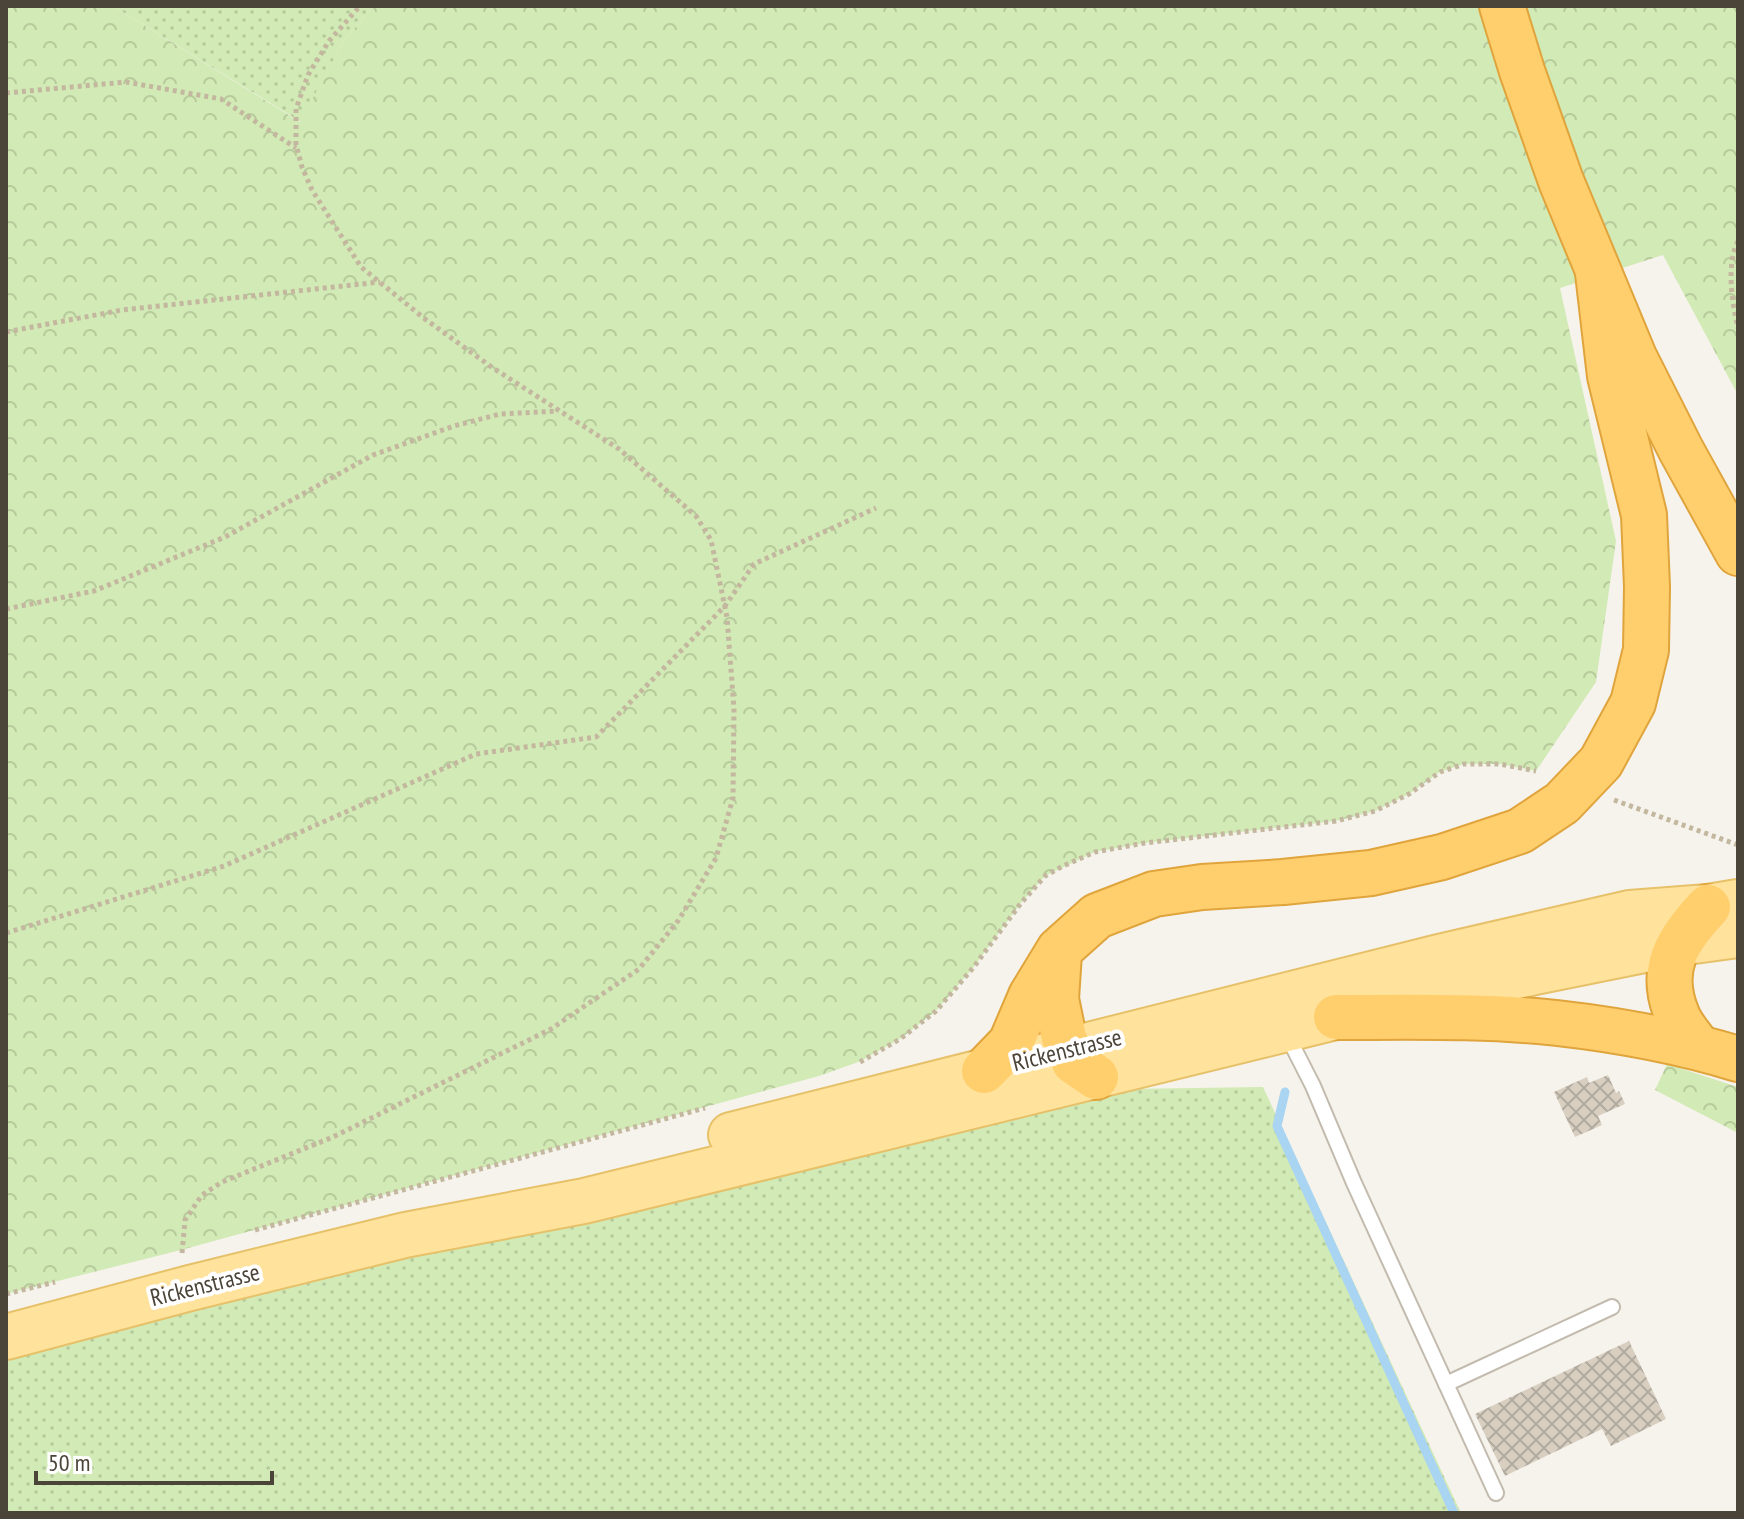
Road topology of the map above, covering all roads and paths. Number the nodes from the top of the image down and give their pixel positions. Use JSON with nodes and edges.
{"nodes":[{"id":1,"x":360,"y":6,"type":"edge"},
{"id":2,"x":1502,"y":6,"type":"edge"},
{"id":3,"x":6,"y":93,"type":"edge"},
{"id":4,"x":297,"y":148,"type":"junction"},
{"id":5,"x":1738,"y":241,"type":"edge"},
{"id":6,"x":1598,"y":273,"type":"junction"},
{"id":7,"x":380,"y":282,"type":"junction"},
{"id":8,"x":1735,"y":298,"type":"edge"},
{"id":9,"x":1738,"y":328,"type":"edge"},
{"id":10,"x":6,"y":332,"type":"edge"},
{"id":11,"x":559,"y":411,"type":"junction"},
{"id":12,"x":876,"y":508,"type":"dead end"},
{"id":13,"x":1737,"y":549,"type":"edge"},
{"id":14,"x":725,"y":606,"type":"junction"},
{"id":15,"x":6,"y":609,"type":"edge"},
{"id":16,"x":1536,"y":771,"type":"dead end"},
{"id":17,"x":1613,"y":800,"type":"dead end"},
{"id":18,"x":1738,"y":845,"type":"edge"},
{"id":19,"x":1728,"y":915,"type":"edge"},
{"id":20,"x":6,"y":933,"type":"edge"},
{"id":21,"x":1679,"y":943,"type":"junction"},
{"id":22,"x":1059,"y":950,"type":"junction"},
{"id":23,"x":1336,"y":1017,"type":"junction"},
{"id":24,"x":1285,"y":1030,"type":"junction"},
{"id":25,"x":1718,"y":1053,"type":"edge"},
{"id":26,"x":1083,"y":1064,"type":"junction"},
{"id":27,"x":847,"y":1066,"type":"dead end"},
{"id":28,"x":984,"y":1071,"type":"junction"},
{"id":29,"x":713,"y":1105,"type":"dead end"},
{"id":30,"x":242,"y":1233,"type":"dead end"},
{"id":31,"x":405,"y":1235,"type":"junction"},
{"id":32,"x":189,"y":1261,"type":"junction"},
{"id":33,"x":64,"y":1279,"type":"dead end"},
{"id":34,"x":6,"y":1294,"type":"edge"},
{"id":35,"x":1612,"y":1307,"type":"dead end"},
{"id":36,"x":6,"y":1337,"type":"edge"},
{"id":37,"x":1446,"y":1384,"type":"junction"},
{"id":38,"x":1496,"y":1493,"type":"dead end"}],
"edges":[{"from":1,"to":4,"type":"path"},
{"from":2,"to":6,"type":"highway"},
{"from":3,"to":4,"type":"path"},
{"from":4,"to":7,"type":"path"},
{"from":5,"to":8,"type":"path"},
{"from":6,"to":13,"type":"highway"},
{"from":6,"to":22,"type":"highway"},
{"from":7,"to":10,"type":"path"},
{"from":7,"to":11,"type":"path"},
{"from":8,"to":9,"type":"path"},
{"from":11,"to":14,"type":"path"},
{"from":11,"to":15,"type":"path"},
{"from":12,"to":14,"type":"path"},
{"from":14,"to":20,"type":"path"},
{"from":14,"to":32,"type":"path"},
{"from":16,"to":27,"type":"path"},
{"from":17,"to":18,"type":"path"},
{"from":19,"to":21,"type":"highway"},
{"from":19,"to":26,"type":"main road","name":"Rickenstrasse"},
{"from":21,"to":23,"type":"main road","name":"Rickenstrasse"},
{"from":21,"to":25,"type":"highway"},
{"from":22,"to":26,"type":"highway"},
{"from":22,"to":28,"type":"highway"},
{"from":23,"to":24,"type":"main road","name":"Rickenstrasse"},
{"from":23,"to":25,"type":"highway"},
{"from":24,"to":26,"type":"main road","name":"Rickenstrasse"},
{"from":24,"to":37,"type":"lane"},
{"from":26,"to":28,"type":"main road","name":"Rickenstrasse"},
{"from":26,"to":31,"type":"main road","name":"Rickenstrasse"},
{"from":28,"to":31,"type":"main road","name":"Rickenstrasse"},
{"from":29,"to":30,"type":"path"},
{"from":31,"to":32,"type":"main road","name":"Rickenstrasse"},
{"from":32,"to":36,"type":"main road","name":"Rickenstrasse"},
{"from":33,"to":34,"type":"path"},
{"from":35,"to":37,"type":"lane"},
{"from":37,"to":38,"type":"lane"}]}
